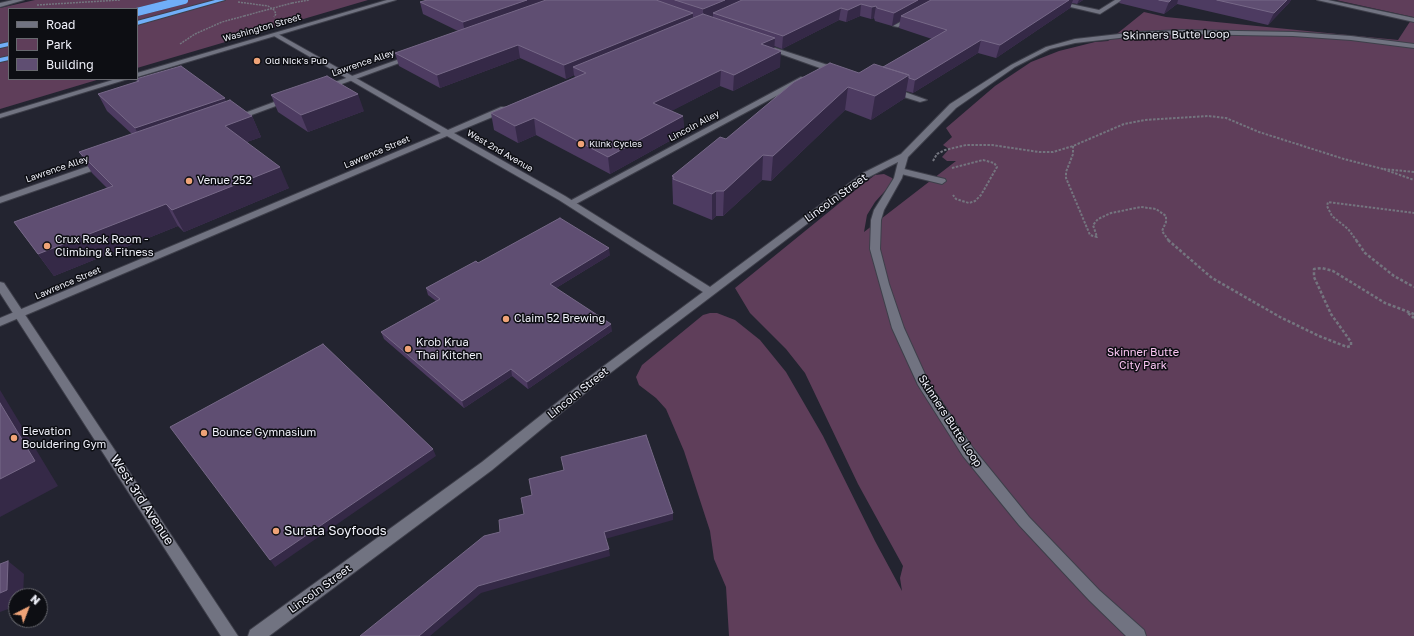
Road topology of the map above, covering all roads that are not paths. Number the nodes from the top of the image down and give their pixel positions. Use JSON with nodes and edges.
{"nodes":[{"id":1,"x":21,"y":0,"type":"edge"},
{"id":2,"x":184,"y":0,"type":"edge"},
{"id":3,"x":222,"y":0,"type":"edge"},
{"id":4,"x":393,"y":0,"type":"edge"},
{"id":5,"x":1044,"y":0,"type":"edge"},
{"id":6,"x":1119,"y":0,"type":"edge"},
{"id":7,"x":1320,"y":0,"type":"edge"},
{"id":8,"x":0,"y":5,"type":"edge"},
{"id":9,"x":138,"y":12,"type":"edge"},
{"id":10,"x":920,"y":13,"type":"edge"},
{"id":11,"x":1414,"y":20,"type":"edge"},
{"id":12,"x":138,"y":23,"type":"edge"},
{"id":13,"x":896,"y":26,"type":"edge"},
{"id":14,"x":276,"y":34,"type":"junction"},
{"id":15,"x":761,"y":45,"type":"edge"},
{"id":16,"x":1414,"y":46,"type":"edge"},
{"id":17,"x":417,"y":55,"type":"edge"},
{"id":18,"x":825,"y":67,"type":"junction"},
{"id":19,"x":846,"y":74,"type":"edge"},
{"id":20,"x":138,"y":75,"type":"edge"},
{"id":21,"x":352,"y":78,"type":"junction"},
{"id":22,"x":121,"y":80,"type":"edge"},
{"id":23,"x":887,"y":88,"type":"edge"},
{"id":24,"x":316,"y":90,"type":"edge"},
{"id":25,"x":294,"y":98,"type":"edge"},
{"id":26,"x":923,"y":100,"type":"dead end"},
{"id":27,"x":514,"y":105,"type":"edge"},
{"id":28,"x":0,"y":116,"type":"edge"},
{"id":29,"x":228,"y":120,"type":"edge"},
{"id":30,"x":449,"y":133,"type":"junction"},
{"id":31,"x":904,"y":156,"type":"junction"},
{"id":32,"x":111,"y":161,"type":"edge"},
{"id":33,"x":900,"y":171,"type":"junction"},
{"id":34,"x":942,"y":181,"type":"road end"},
{"id":35,"x":0,"y":200,"type":"edge"},
{"id":36,"x":571,"y":203,"type":"junction"},
{"id":37,"x":0,"y":285,"type":"edge"},
{"id":38,"x":710,"y":291,"type":"junction"},
{"id":39,"x":19,"y":314,"type":"junction"},
{"id":40,"x":0,"y":322,"type":"edge"},
{"id":41,"x":230,"y":636,"type":"edge"},
{"id":42,"x":256,"y":636,"type":"edge"},
{"id":43,"x":1138,"y":636,"type":"edge"}],
"edges":[{"from":1,"to":8,"type":"street"},
{"from":2,"to":9,"type":"highway","bridge":true},
{"from":3,"to":12,"type":"highway"},
{"from":4,"to":14,"type":"street","name":"Washington Street"},
{"from":5,"to":6,"type":"street"},
{"from":7,"to":11,"type":"street"},
{"from":10,"to":13,"type":"street"},
{"from":14,"to":20,"type":"street","name":"Washington Street"},
{"from":14,"to":21,"type":"street","name":"West 2nd Avenue"},
{"from":15,"to":18,"type":"street"},
{"from":16,"to":31,"type":"street","name":"Skinners Butte Loop"},
{"from":17,"to":21,"type":"street","name":"Lawrence Alley"},
{"from":18,"to":19,"type":"street"},
{"from":18,"to":36,"type":"street","name":"Lincoln Alley"},
{"from":21,"to":24,"type":"street","name":"Lawrence Alley"},
{"from":21,"to":30,"type":"street","name":"West 2nd Avenue"},
{"from":22,"to":28,"type":"street"},
{"from":23,"to":26,"type":"street"},
{"from":25,"to":29,"type":"street"},
{"from":27,"to":30,"type":"street","name":"Lawrence Street"},
{"from":30,"to":36,"type":"street","name":"West 2nd Avenue"},
{"from":30,"to":39,"type":"street","name":"Lawrence Street"},
{"from":31,"to":33,"type":"street","name":"Skinners Butte Loop"},
{"from":31,"to":38,"type":"street","name":"Lincoln Street"},
{"from":32,"to":35,"type":"street","name":"Lawrence Alley"},
{"from":33,"to":34,"type":"street"},
{"from":33,"to":43,"type":"street","name":"Skinners Butte Loop"},
{"from":36,"to":38,"type":"street","name":"West 2nd Avenue"},
{"from":37,"to":39,"type":"street","name":"West 3rd Avenue"},
{"from":38,"to":42,"type":"street","name":"Lincoln Street"},
{"from":39,"to":40,"type":"street","name":"Lawrence Street"},
{"from":39,"to":41,"type":"street","name":"West 3rd Avenue"}]}
